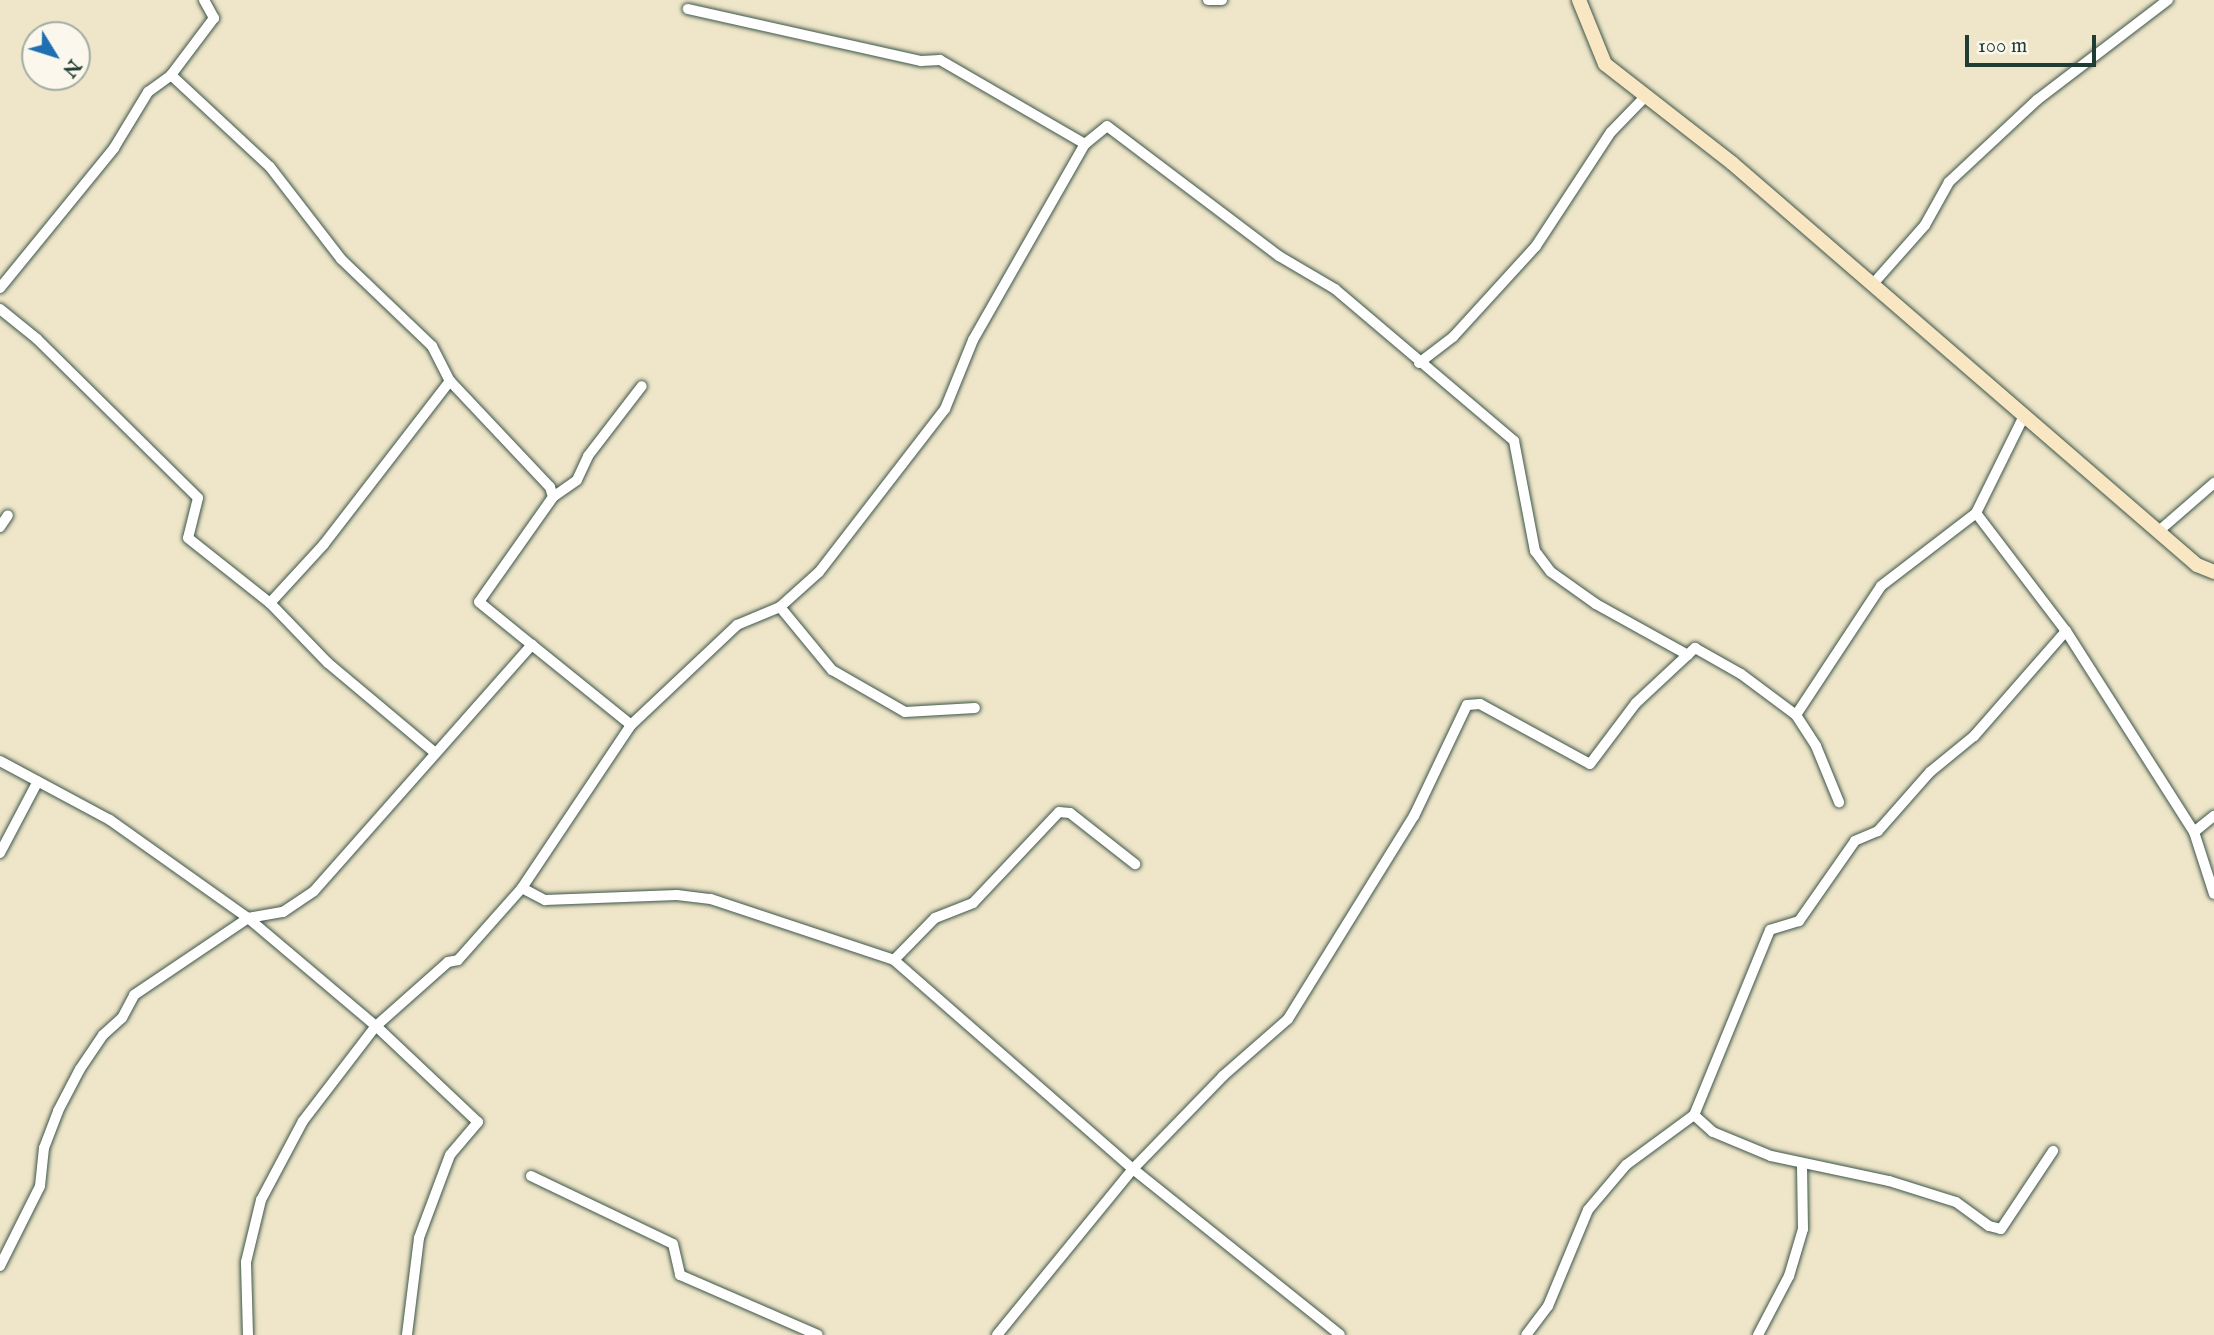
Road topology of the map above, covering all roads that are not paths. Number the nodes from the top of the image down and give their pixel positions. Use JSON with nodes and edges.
{"nodes":[{"id":1,"x":204,"y":0,"type":"edge"},
{"id":2,"x":1208,"y":0,"type":"edge"},
{"id":3,"x":1222,"y":0,"type":"edge"},
{"id":4,"x":1579,"y":0,"type":"edge"},
{"id":5,"x":2168,"y":0,"type":"edge"},
{"id":6,"x":688,"y":9,"type":"dead end"},
{"id":7,"x":171,"y":75,"type":"junction"},
{"id":8,"x":1644,"y":98,"type":"junction"},
{"id":9,"x":1085,"y":144,"type":"junction"},
{"id":10,"x":1872,"y":285,"type":"junction"},
{"id":11,"x":0,"y":288,"type":"edge"},
{"id":12,"x":0,"y":309,"type":"edge"},
{"id":13,"x":1419,"y":363,"type":"junction"},
{"id":14,"x":450,"y":381,"type":"junction"},
{"id":15,"x":642,"y":386,"type":"dead end"},
{"id":16,"x":2024,"y":416,"type":"junction"},
{"id":17,"x":2214,"y":483,"type":"edge"},
{"id":18,"x":553,"y":497,"type":"junction"},
{"id":19,"x":1976,"y":513,"type":"junction"},
{"id":20,"x":8,"y":515,"type":"dead end"},
{"id":21,"x":0,"y":527,"type":"edge"},
{"id":22,"x":2160,"y":530,"type":"junction"},
{"id":23,"x":2214,"y":572,"type":"edge"},
{"id":24,"x":270,"y":603,"type":"junction"},
{"id":25,"x":780,"y":607,"type":"junction"},
{"id":26,"x":2066,"y":631,"type":"junction"},
{"id":27,"x":532,"y":645,"type":"junction"},
{"id":28,"x":1688,"y":655,"type":"junction"},
{"id":29,"x":975,"y":708,"type":"dead end"},
{"id":30,"x":1796,"y":715,"type":"junction"},
{"id":31,"x":631,"y":725,"type":"junction"},
{"id":32,"x":434,"y":752,"type":"junction"},
{"id":33,"x":0,"y":761,"type":"edge"},
{"id":34,"x":38,"y":781,"type":"junction"},
{"id":35,"x":1839,"y":802,"type":"dead end"},
{"id":36,"x":2214,"y":816,"type":"edge"},
{"id":37,"x":2194,"y":832,"type":"junction"},
{"id":38,"x":0,"y":853,"type":"edge"},
{"id":39,"x":1135,"y":864,"type":"dead end"},
{"id":40,"x":522,"y":888,"type":"junction"},
{"id":41,"x":2214,"y":894,"type":"edge"},
{"id":42,"x":248,"y":918,"type":"junction"},
{"id":43,"x":894,"y":960,"type":"junction"},
{"id":44,"x":376,"y":1026,"type":"junction"},
{"id":45,"x":1694,"y":1115,"type":"junction"},
{"id":46,"x":2053,"y":1150,"type":"dead end"},
{"id":47,"x":1802,"y":1164,"type":"junction"},
{"id":48,"x":1133,"y":1169,"type":"junction"},
{"id":49,"x":531,"y":1176,"type":"dead end"},
{"id":50,"x":0,"y":1266,"type":"edge"},
{"id":51,"x":248,"y":1335,"type":"edge"},
{"id":52,"x":407,"y":1335,"type":"edge"},
{"id":53,"x":818,"y":1335,"type":"edge"},
{"id":54,"x":997,"y":1335,"type":"edge"},
{"id":55,"x":1339,"y":1335,"type":"edge"},
{"id":56,"x":1526,"y":1335,"type":"edge"},
{"id":57,"x":1758,"y":1335,"type":"edge"}],
"edges":[{"from":1,"to":7,"type":"street"},
{"from":2,"to":3,"type":"street"},
{"from":4,"to":8,"type":"street"},
{"from":5,"to":10,"type":"street"},
{"from":6,"to":9,"type":"street"},
{"from":7,"to":11,"type":"street"},
{"from":7,"to":14,"type":"street"},
{"from":8,"to":10,"type":"street"},
{"from":8,"to":13,"type":"street"},
{"from":9,"to":13,"type":"street"},
{"from":9,"to":25,"type":"street"},
{"from":10,"to":16,"type":"street"},
{"from":12,"to":24,"type":"street"},
{"from":13,"to":28,"type":"street"},
{"from":14,"to":18,"type":"street"},
{"from":14,"to":24,"type":"street"},
{"from":15,"to":18,"type":"street"},
{"from":16,"to":19,"type":"street"},
{"from":16,"to":22,"type":"street"},
{"from":17,"to":22,"type":"street"},
{"from":18,"to":27,"type":"street"},
{"from":19,"to":26,"type":"street"},
{"from":19,"to":30,"type":"street"},
{"from":20,"to":21,"type":"street"},
{"from":22,"to":23,"type":"street"},
{"from":24,"to":32,"type":"street"},
{"from":25,"to":29,"type":"street"},
{"from":25,"to":31,"type":"street"},
{"from":26,"to":37,"type":"street"},
{"from":26,"to":45,"type":"street"},
{"from":27,"to":31,"type":"street"},
{"from":27,"to":32,"type":"street"},
{"from":28,"to":30,"type":"street"},
{"from":28,"to":48,"type":"street"},
{"from":30,"to":35,"type":"street"},
{"from":31,"to":40,"type":"street"},
{"from":32,"to":42,"type":"street"},
{"from":33,"to":34,"type":"street"},
{"from":34,"to":38,"type":"street"},
{"from":34,"to":42,"type":"street"},
{"from":36,"to":37,"type":"street"},
{"from":37,"to":41,"type":"street"},
{"from":39,"to":43,"type":"street"},
{"from":40,"to":43,"type":"street"},
{"from":40,"to":44,"type":"street"},
{"from":42,"to":44,"type":"street"},
{"from":42,"to":50,"type":"street"},
{"from":43,"to":48,"type":"street"},
{"from":44,"to":51,"type":"street"},
{"from":44,"to":52,"type":"street"},
{"from":45,"to":47,"type":"street"},
{"from":45,"to":56,"type":"street"},
{"from":46,"to":47,"type":"street"},
{"from":47,"to":57,"type":"street"},
{"from":48,"to":54,"type":"street"},
{"from":48,"to":55,"type":"street"},
{"from":49,"to":53,"type":"street"}]}
